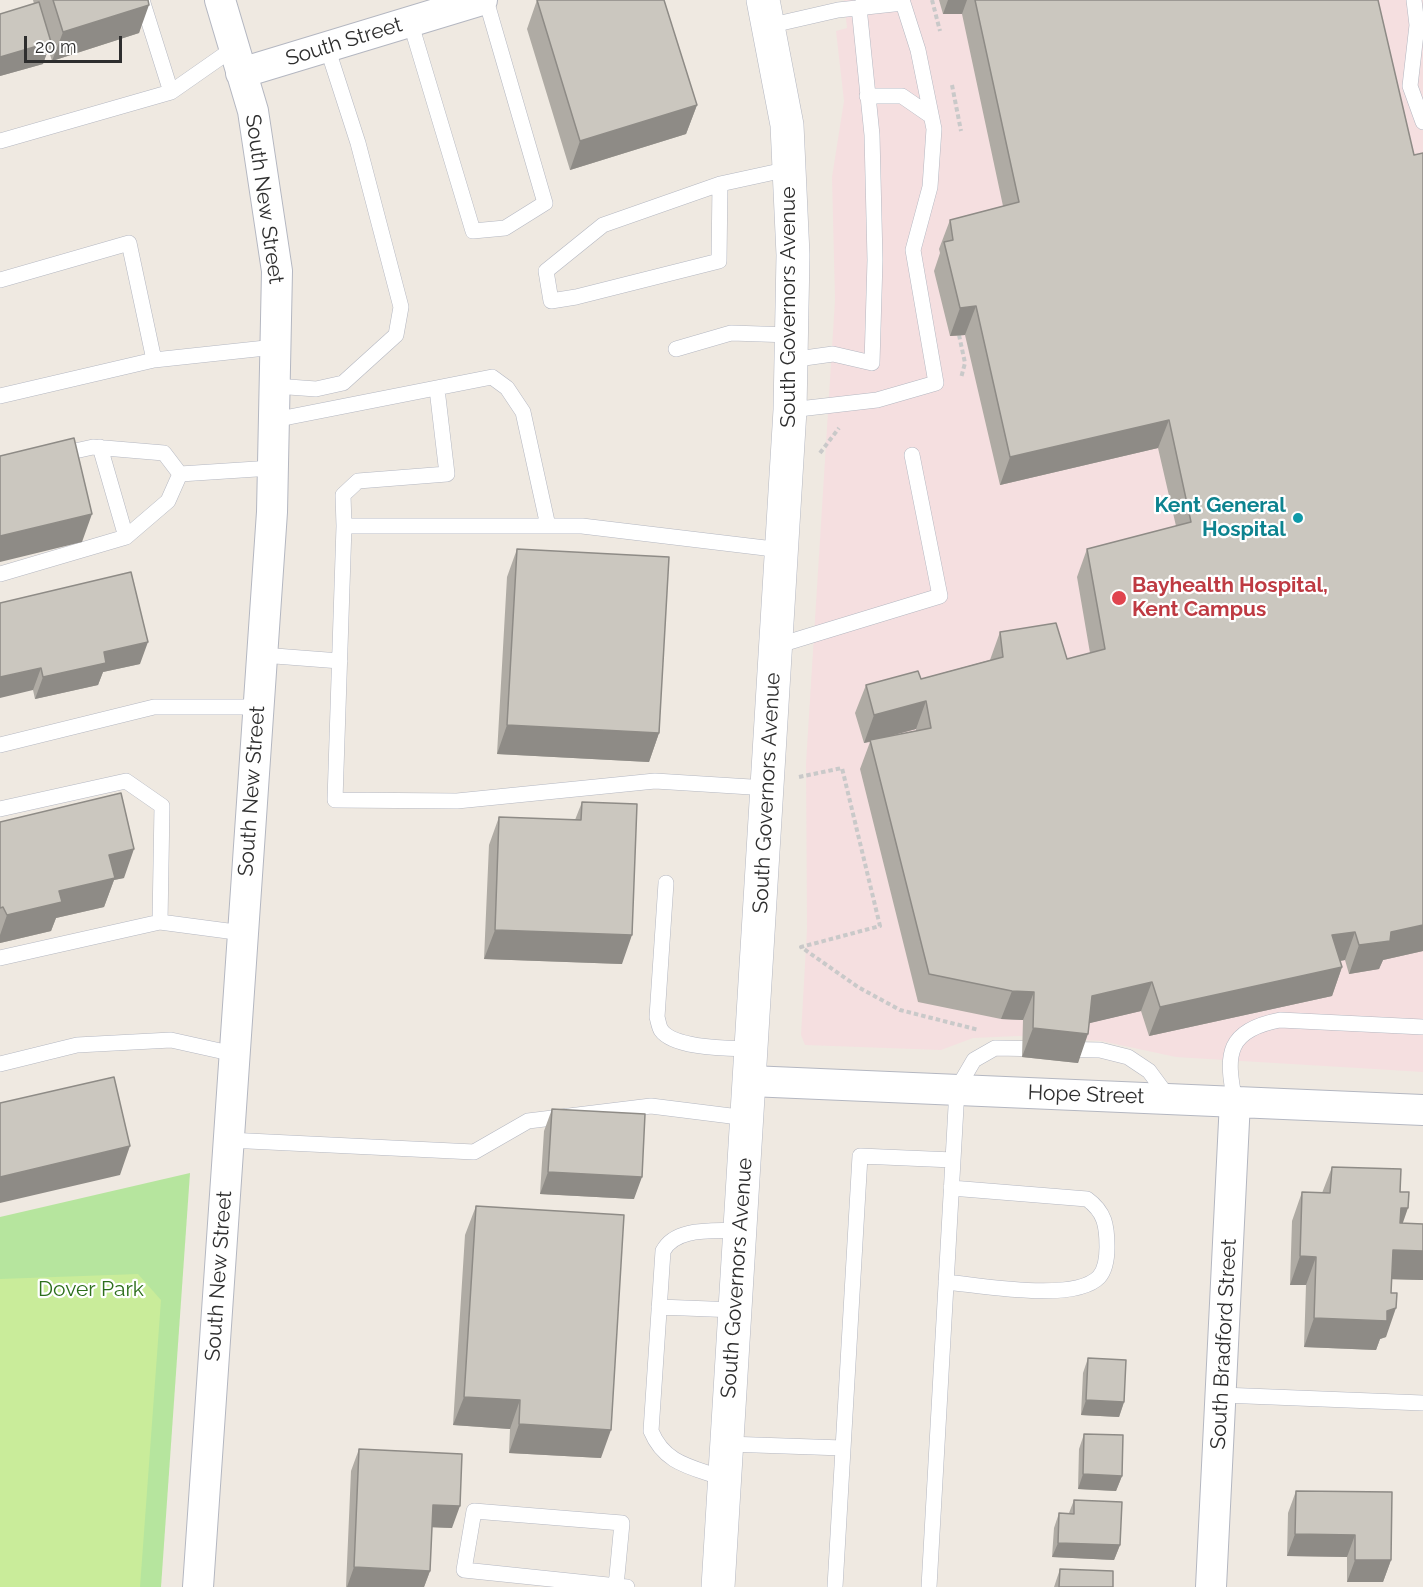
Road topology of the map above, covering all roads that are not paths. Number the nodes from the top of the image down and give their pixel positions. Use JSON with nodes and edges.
{"nodes":[{"id":1,"x":142,"y":0,"type":"edge"},
{"id":2,"x":220,"y":0,"type":"edge"},
{"id":3,"x":484,"y":0,"type":"edge"},
{"id":4,"x":1414,"y":0,"type":"edge"},
{"id":5,"x":859,"y":8,"type":"junction"},
{"id":6,"x":766,"y":13,"type":"edge"},
{"id":7,"x":410,"y":21,"type":"junction"},
{"id":8,"x":1420,"y":30,"type":"edge"},
{"id":9,"x":327,"y":47,"type":"junction"},
{"id":10,"x":238,"y":61,"type":"junction"},
{"id":11,"x":171,"y":92,"type":"junction"},
{"id":12,"x":867,"y":96,"type":"junction"},
{"id":13,"x":931,"y":116,"type":"junction"},
{"id":14,"x":1423,"y":122,"type":"edge"},
{"id":15,"x":0,"y":141,"type":"edge"},
{"id":16,"x":789,"y":169,"type":"junction"},
{"id":17,"x":720,"y":184,"type":"junction"},
{"id":18,"x":0,"y":280,"type":"edge"},
{"id":19,"x":275,"y":347,"type":"junction"},
{"id":20,"x":791,"y":348,"type":"junction"},
{"id":21,"x":676,"y":349,"type":"dead end"},
{"id":22,"x":154,"y":360,"type":"junction"},
{"id":23,"x":275,"y":386,"type":"junction"},
{"id":24,"x":437,"y":389,"type":"junction"},
{"id":25,"x":0,"y":396,"type":"edge"},
{"id":26,"x":790,"y":410,"type":"junction"},
{"id":27,"x":274,"y":420,"type":"junction"},
{"id":28,"x":100,"y":447,"type":"junction"},
{"id":29,"x":912,"y":455,"type":"dead end"},
{"id":30,"x":46,"y":457,"type":"edge"},
{"id":31,"x":272,"y":468,"type":"junction"},
{"id":32,"x":180,"y":474,"type":"junction"},
{"id":33,"x":344,"y":526,"type":"junction"},
{"id":34,"x":548,"y":526,"type":"junction"},
{"id":35,"x":126,"y":537,"type":"junction"},
{"id":36,"x":782,"y":550,"type":"junction"},
{"id":37,"x":0,"y":574,"type":"edge"},
{"id":38,"x":776,"y":646,"type":"junction"},
{"id":39,"x":262,"y":655,"type":"junction"},
{"id":40,"x":340,"y":661,"type":"junction"},
{"id":41,"x":258,"y":707,"type":"junction"},
{"id":42,"x":0,"y":745,"type":"edge"},
{"id":43,"x":767,"y":788,"type":"junction"},
{"id":44,"x":0,"y":809,"type":"edge"},
{"id":45,"x":666,"y":883,"type":"dead end"},
{"id":46,"x":160,"y":922,"type":"junction"},
{"id":47,"x":243,"y":933,"type":"junction"},
{"id":48,"x":0,"y":958,"type":"edge"},
{"id":49,"x":1423,"y":1027,"type":"edge"},
{"id":50,"x":234,"y":1054,"type":"junction"},
{"id":51,"x":0,"y":1064,"type":"edge"},
{"id":52,"x":751,"y":1065,"type":"junction"},
{"id":53,"x":957,"y":1089,"type":"junction"},
{"id":54,"x":1168,"y":1098,"type":"junction"},
{"id":55,"x":1235,"y":1101,"type":"junction"},
{"id":56,"x":1423,"y":1110,"type":"edge"},
{"id":57,"x":747,"y":1118,"type":"junction"},
{"id":58,"x":228,"y":1140,"type":"junction"},
{"id":59,"x":953,"y":1160,"type":"junction"},
{"id":60,"x":951,"y":1188,"type":"junction"},
{"id":61,"x":740,"y":1230,"type":"junction"},
{"id":62,"x":946,"y":1282,"type":"junction"},
{"id":63,"x":659,"y":1307,"type":"junction"},
{"id":64,"x":736,"y":1310,"type":"junction"},
{"id":65,"x":1222,"y":1395,"type":"junction"},
{"id":66,"x":1423,"y":1403,"type":"edge"},
{"id":67,"x":727,"y":1444,"type":"junction"},
{"id":68,"x":843,"y":1448,"type":"junction"},
{"id":69,"x":725,"y":1479,"type":"junction"},
{"id":70,"x":621,"y":1586,"type":"edge"},
{"id":71,"x":198,"y":1587,"type":"edge"},
{"id":72,"x":718,"y":1587,"type":"edge"},
{"id":73,"x":835,"y":1587,"type":"edge"},
{"id":74,"x":929,"y":1587,"type":"edge"},
{"id":75,"x":1211,"y":1587,"type":"edge"}],
"edges":[{"from":1,"to":11,"type":"lane"},
{"from":2,"to":10,"type":"street","name":"South New Street"},
{"from":3,"to":7,"type":"street","name":"South Street"},
{"from":3,"to":7,"type":"lane"},
{"from":4,"to":8,"type":"lane"},
{"from":5,"to":6,"type":"lane"},
{"from":5,"to":12,"type":"lane"},
{"from":5,"to":13,"type":"lane"},
{"from":6,"to":16,"type":"main road","name":"South Governors Avenue"},
{"from":7,"to":9,"type":"street","name":"South Street"},
{"from":8,"to":14,"type":"lane"},
{"from":9,"to":10,"type":"street","name":"South Street"},
{"from":9,"to":23,"type":"lane"},
{"from":10,"to":11,"type":"lane"},
{"from":10,"to":19,"type":"street","name":"South New Street"},
{"from":11,"to":15,"type":"lane"},
{"from":12,"to":13,"type":"lane"},
{"from":12,"to":20,"type":"lane"},
{"from":13,"to":26,"type":"lane"},
{"from":16,"to":17,"type":"lane"},
{"from":16,"to":20,"type":"main road","name":"South Governors Avenue"},
{"from":17,"to":17,"type":"lane"},
{"from":18,"to":22,"type":"lane"},
{"from":19,"to":22,"type":"lane"},
{"from":19,"to":23,"type":"street","name":"South New Street"},
{"from":20,"to":21,"type":"lane"},
{"from":20,"to":26,"type":"main road","name":"South Governors Avenue"},
{"from":22,"to":25,"type":"lane"},
{"from":23,"to":27,"type":"street","name":"South New Street"},
{"from":24,"to":27,"type":"lane"},
{"from":24,"to":33,"type":"lane"},
{"from":24,"to":34,"type":"lane"},
{"from":26,"to":36,"type":"main road","name":"South Governors Avenue"},
{"from":27,"to":31,"type":"street","name":"South New Street"},
{"from":28,"to":30,"type":"lane"},
{"from":28,"to":32,"type":"lane"},
{"from":28,"to":35,"type":"lane"},
{"from":29,"to":38,"type":"lane"},
{"from":31,"to":32,"type":"lane"},
{"from":31,"to":39,"type":"street","name":"South New Street"},
{"from":32,"to":35,"type":"lane"},
{"from":33,"to":34,"type":"lane"},
{"from":33,"to":40,"type":"lane"},
{"from":34,"to":36,"type":"lane"},
{"from":35,"to":37,"type":"lane"},
{"from":36,"to":38,"type":"main road","name":"South Governors Avenue"},
{"from":38,"to":43,"type":"main road","name":"South Governors Avenue"},
{"from":39,"to":40,"type":"lane"},
{"from":39,"to":41,"type":"street","name":"South New Street"},
{"from":40,"to":43,"type":"lane"},
{"from":41,"to":42,"type":"lane"},
{"from":41,"to":47,"type":"street","name":"South New Street"},
{"from":43,"to":52,"type":"main road","name":"South Governors Avenue"},
{"from":44,"to":46,"type":"lane"},
{"from":45,"to":52,"type":"lane"},
{"from":46,"to":47,"type":"lane"},
{"from":46,"to":48,"type":"lane"},
{"from":47,"to":50,"type":"street","name":"South New Street"},
{"from":49,"to":55,"type":"lane"},
{"from":50,"to":51,"type":"lane"},
{"from":50,"to":58,"type":"street","name":"South New Street"},
{"from":52,"to":53,"type":"street","name":"Hope Street"},
{"from":52,"to":57,"type":"main road","name":"South Governors Avenue"},
{"from":53,"to":54,"type":"street","name":"Hope Street"},
{"from":53,"to":54,"type":"lane"},
{"from":53,"to":59,"type":"lane"},
{"from":54,"to":55,"type":"street","name":"Hope Street"},
{"from":55,"to":56,"type":"street","name":"Hope Street"},
{"from":55,"to":65,"type":"street","name":"South Bradford Street"},
{"from":57,"to":58,"type":"lane"},
{"from":57,"to":61,"type":"main road","name":"South Governors Avenue"},
{"from":58,"to":71,"type":"street","name":"South New Street"},
{"from":59,"to":60,"type":"lane"},
{"from":59,"to":68,"type":"lane"},
{"from":60,"to":62,"type":"lane"},
{"from":60,"to":62,"type":"lane"},
{"from":61,"to":63,"type":"lane"},
{"from":61,"to":64,"type":"main road","name":"South Governors Avenue"},
{"from":62,"to":74,"type":"lane"},
{"from":63,"to":64,"type":"lane"},
{"from":63,"to":69,"type":"lane"},
{"from":64,"to":67,"type":"main road","name":"South Governors Avenue"},
{"from":65,"to":66,"type":"lane"},
{"from":65,"to":75,"type":"street","name":"South Bradford Street"},
{"from":67,"to":68,"type":"lane"},
{"from":67,"to":69,"type":"main road","name":"South Governors Avenue"},
{"from":68,"to":73,"type":"lane"},
{"from":69,"to":72,"type":"main road","name":"South Governors Avenue"},
{"from":70,"to":70,"type":"lane"}]}
